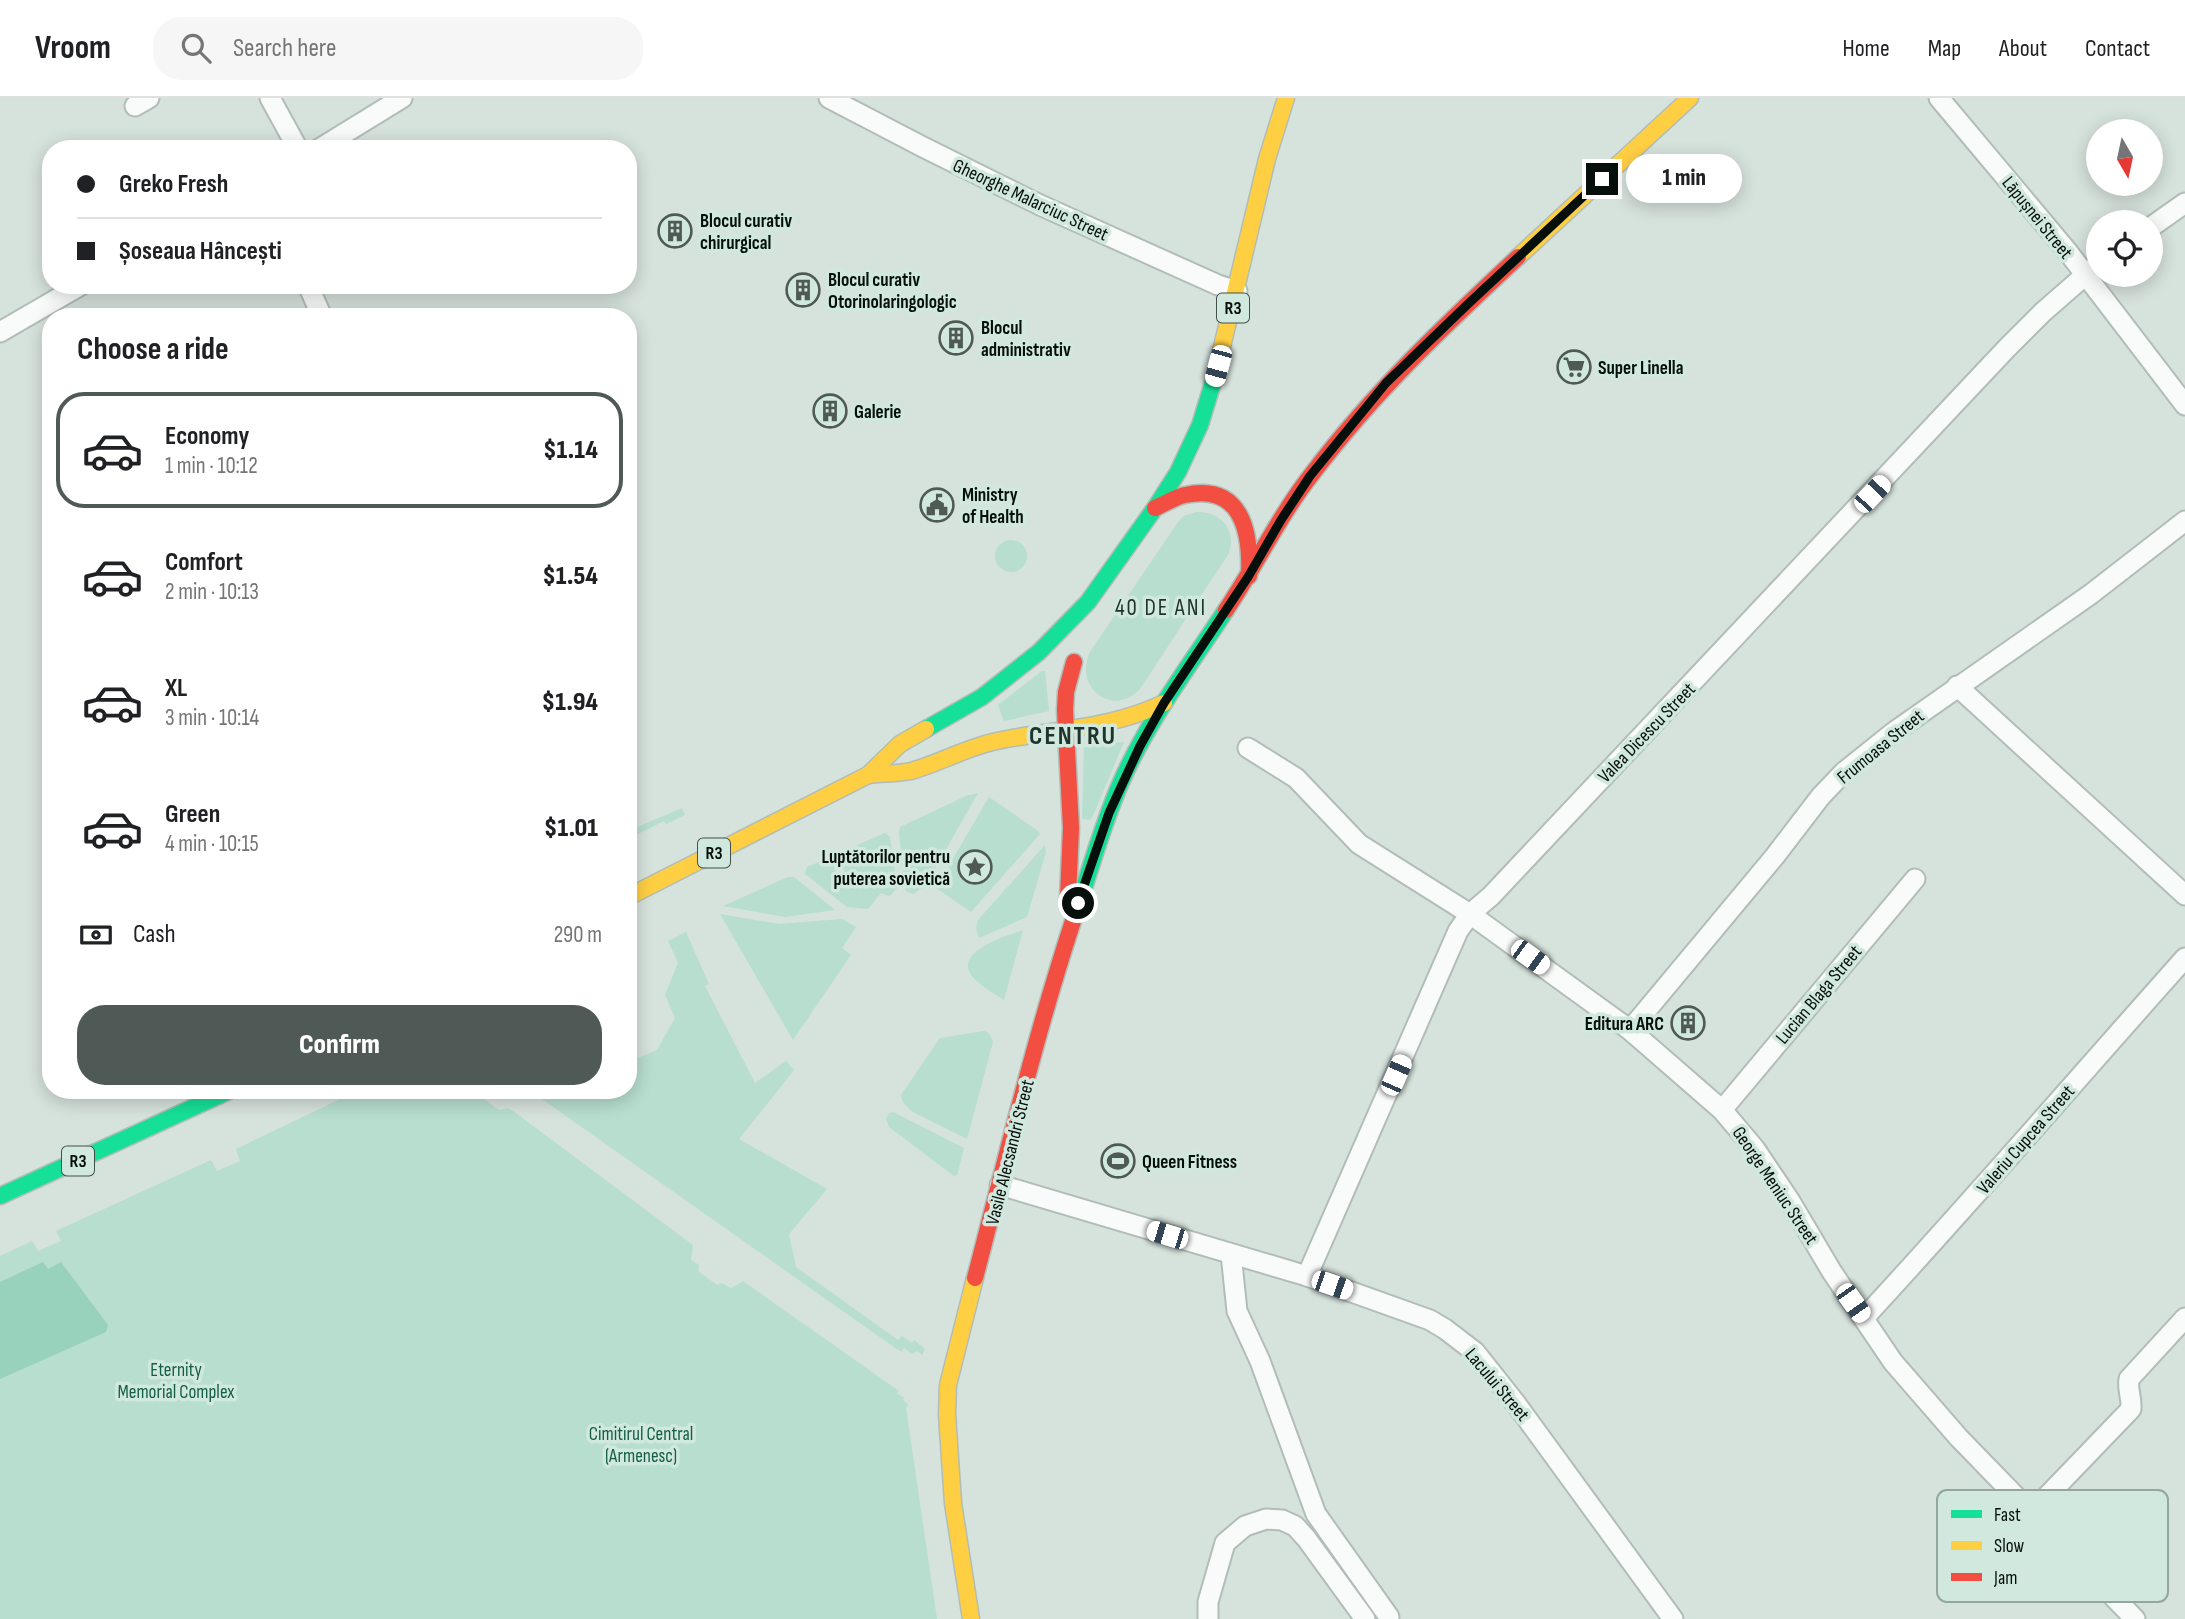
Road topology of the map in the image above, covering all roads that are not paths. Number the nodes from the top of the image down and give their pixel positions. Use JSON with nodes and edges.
{"nodes":[{"id":1,"x":270,"y":98,"type":"edge"},
{"id":2,"x":402,"y":98,"type":"edge"},
{"id":3,"x":829,"y":98,"type":"edge"},
{"id":4,"x":1286,"y":98,"type":"edge"},
{"id":5,"x":1690,"y":98,"type":"edge"},
{"id":6,"x":1939,"y":98,"type":"edge"},
{"id":7,"x":293,"y":140,"type":"edge"},
{"id":8,"x":334,"y":140,"type":"edge"},
{"id":9,"x":2185,"y":203,"type":"edge"},
{"id":10,"x":2163,"y":219,"type":"edge"},
{"id":11,"x":2086,"y":265,"type":"edge"},
{"id":12,"x":2086,"y":274,"type":"edge"},
{"id":13,"x":2104,"y":287,"type":"edge"},
{"id":14,"x":1237,"y":291,"type":"junction"},
{"id":15,"x":65,"y":294,"type":"edge"},
{"id":16,"x":0,"y":332,"type":"edge"},
{"id":17,"x":2185,"y":404,"type":"edge"},
{"id":18,"x":1155,"y":508,"type":"junction"},
{"id":19,"x":2185,"y":521,"type":"edge"},
{"id":20,"x":1248,"y":577,"type":"junction"},
{"id":21,"x":1088,"y":602,"type":"junction"},
{"id":22,"x":1074,"y":662,"type":"junction"},
{"id":23,"x":1957,"y":686,"type":"junction"},
{"id":24,"x":1082,"y":697,"type":"dead end"},
{"id":25,"x":1164,"y":703,"type":"junction"},
{"id":26,"x":1097,"y":712,"type":"dead end"},
{"id":27,"x":1130,"y":718,"type":"junction"},
{"id":28,"x":1066,"y":731,"type":"junction"},
{"id":29,"x":1248,"y":748,"type":"dead end"},
{"id":30,"x":868,"y":775,"type":"junction"},
{"id":31,"x":1915,"y":879,"type":"dead end"},
{"id":32,"x":637,"y":892,"type":"edge"},
{"id":33,"x":2185,"y":895,"type":"edge"},
{"id":34,"x":1470,"y":914,"type":"junction"},
{"id":35,"x":1063,"y":950,"type":"junction"},
{"id":36,"x":2185,"y":958,"type":"edge"},
{"id":37,"x":1630,"y":1030,"type":"junction"},
{"id":38,"x":211,"y":1099,"type":"edge"},
{"id":39,"x":1722,"y":1110,"type":"junction"},
{"id":40,"x":1000,"y":1185,"type":"junction"},
{"id":41,"x":0,"y":1196,"type":"edge"},
{"id":42,"x":1231,"y":1254,"type":"junction"},
{"id":43,"x":1307,"y":1276,"type":"junction"},
{"id":44,"x":1864,"y":1318,"type":"junction"},
{"id":45,"x":2185,"y":1318,"type":"edge"},
{"id":46,"x":2009,"y":1490,"type":"edge"},
{"id":47,"x":2053,"y":1490,"type":"edge"},
{"id":48,"x":2118,"y":1602,"type":"edge"},
{"id":49,"x":1389,"y":1617,"type":"edge"},
{"id":50,"x":971,"y":1619,"type":"edge"},
{"id":51,"x":1208,"y":1619,"type":"edge"},
{"id":52,"x":1366,"y":1619,"type":"edge"},
{"id":53,"x":1673,"y":1619,"type":"edge"},
{"id":54,"x":2135,"y":1619,"type":"edge"}],
"edges":[{"from":1,"to":7,"type":"street"},
{"from":2,"to":8,"type":"street"},
{"from":3,"to":14,"type":"street","name":"Gheorghe Malarciuc Street"},
{"from":4,"to":14,"type":"main road","number":"R3"},
{"from":5,"to":20,"type":"main road","name":"Vasile Alecsandri Street"},
{"from":6,"to":11,"type":"street","name":"Lăpușnei Street"},
{"from":9,"to":10,"type":"street"},
{"from":12,"to":34,"type":"street","name":"Valea Dicescu Street"},
{"from":13,"to":17,"type":"street","name":"Lăpușnei Street"},
{"from":14,"to":18,"type":"main road","number":"R3"},
{"from":15,"to":16,"type":"street"},
{"from":18,"to":20,"type":"main road"},
{"from":18,"to":21,"type":"main road","number":"R3"},
{"from":19,"to":23,"type":"street","name":"Frumoasa Street"},
{"from":20,"to":25,"type":"main road","name":"Vasile Alecsandri Street"},
{"from":21,"to":22,"type":"main road","number":"R3"},
{"from":21,"to":30,"type":"main road","number":"R3"},
{"from":22,"to":24,"type":"main road","number":"R3"},
{"from":22,"to":28,"type":"main road"},
{"from":23,"to":33,"type":"street"},
{"from":23,"to":37,"type":"street","name":"Frumoasa Street"},
{"from":25,"to":27,"type":"main road","number":"R3"},
{"from":25,"to":35,"type":"main road","name":"Vasile Alecsandri Street"},
{"from":26,"to":27,"type":"main road"},
{"from":27,"to":28,"type":"main road","number":"R3"},
{"from":28,"to":30,"type":"main road","number":"R3"},
{"from":28,"to":35,"type":"main road"},
{"from":29,"to":34,"type":"street","name":"George Meniuc Street"},
{"from":30,"to":32,"type":"main road","number":"R3"},
{"from":31,"to":39,"type":"street","name":"Lucian Blaga Street"},
{"from":34,"to":37,"type":"street","name":"George Meniuc Street"},
{"from":34,"to":43,"type":"street","name":"Valea Dicescu Street"},
{"from":35,"to":40,"type":"main road","name":"Vasile Alecsandri Street"},
{"from":36,"to":44,"type":"street","name":"Valeriu Cupcea Street"},
{"from":37,"to":39,"type":"street","name":"George Meniuc Street"},
{"from":38,"to":41,"type":"main road","number":"R3"},
{"from":39,"to":44,"type":"street","name":"George Meniuc Street"},
{"from":40,"to":42,"type":"street","name":"Lacului Street"},
{"from":40,"to":50,"type":"main road","name":"Vasile Alecsandri Street"},
{"from":42,"to":43,"type":"street","name":"Lacului Street"},
{"from":42,"to":49,"type":"street"},
{"from":43,"to":53,"type":"street","name":"Lacului Street"},
{"from":44,"to":46,"type":"street","name":"George Meniuc Street"},
{"from":45,"to":47,"type":"street"},
{"from":48,"to":54,"type":"street","name":"George Meniuc Street"},
{"from":51,"to":52,"type":"street"}]}
